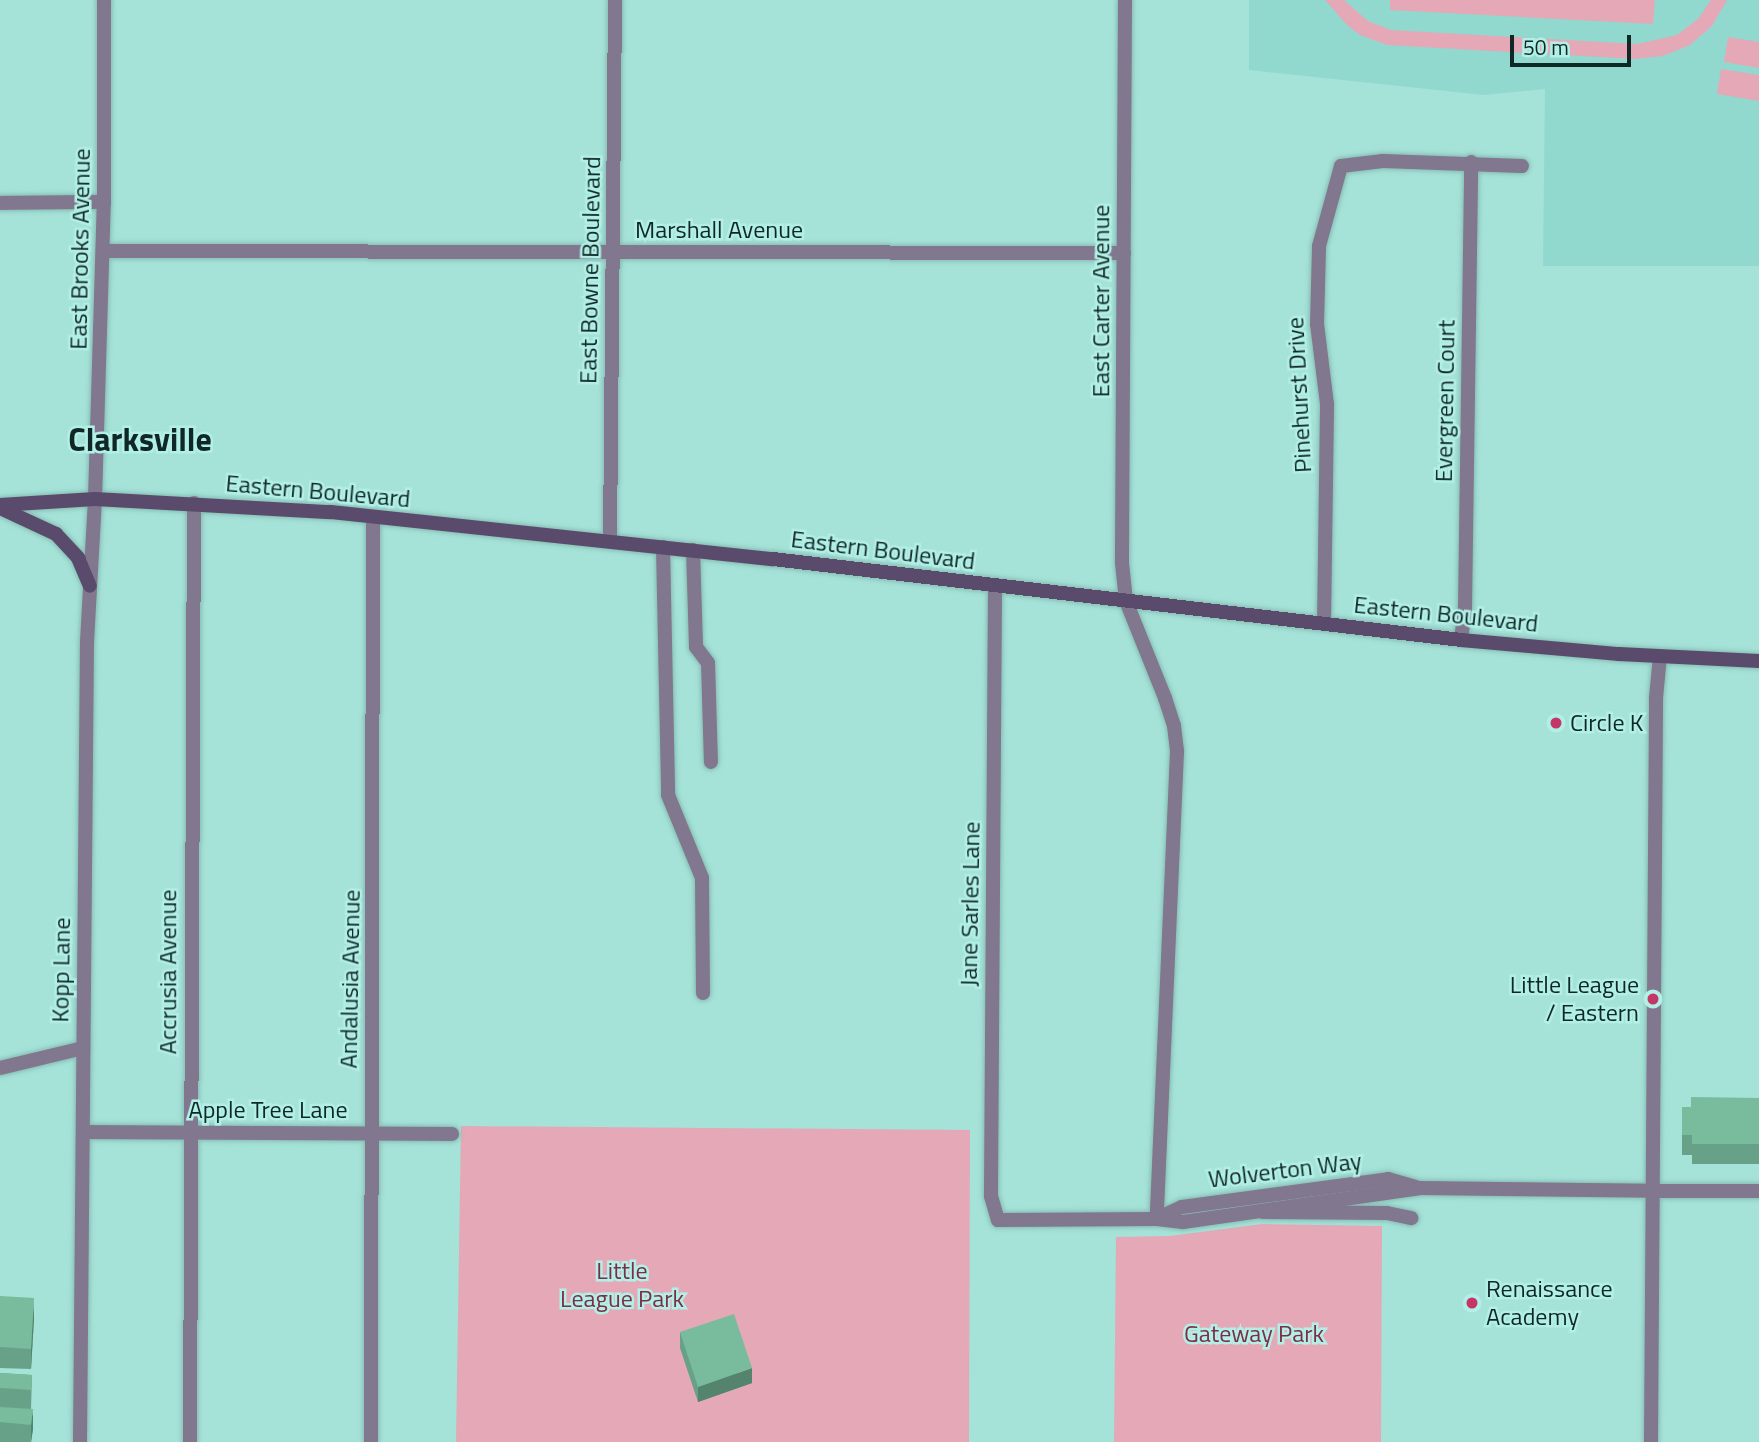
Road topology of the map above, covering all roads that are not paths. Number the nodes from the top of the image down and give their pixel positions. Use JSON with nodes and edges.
{"nodes":[{"id":1,"x":104,"y":0,"type":"edge"},
{"id":2,"x":615,"y":0,"type":"edge"},
{"id":3,"x":1125,"y":0,"type":"edge"},
{"id":4,"x":1471,"y":162,"type":"junction"},
{"id":5,"x":1522,"y":166,"type":"dead end"},
{"id":6,"x":104,"y":202,"type":"junction"},
{"id":7,"x":0,"y":203,"type":"edge"},
{"id":8,"x":103,"y":251,"type":"junction"},
{"id":9,"x":614,"y":252,"type":"junction"},
{"id":10,"x":1124,"y":253,"type":"junction"},
{"id":11,"x":94,"y":499,"type":"junction"},
{"id":12,"x":194,"y":503,"type":"junction"},
{"id":13,"x":0,"y":507,"type":"edge"},
{"id":14,"x":373,"y":517,"type":"junction"},
{"id":15,"x":610,"y":541,"type":"junction"},
{"id":16,"x":663,"y":547,"type":"junction"},
{"id":17,"x":693,"y":550,"type":"junction"},
{"id":18,"x":90,"y":586,"type":"junction"},
{"id":19,"x":995,"y":587,"type":"junction"},
{"id":20,"x":1126,"y":601,"type":"junction"},
{"id":21,"x":1324,"y":624,"type":"junction"},
{"id":22,"x":1461,"y":640,"type":"junction"},
{"id":23,"x":1660,"y":656,"type":"junction"},
{"id":24,"x":1759,"y":661,"type":"edge"},
{"id":25,"x":711,"y":762,"type":"dead end"},
{"id":26,"x":703,"y":993,"type":"dead end"},
{"id":27,"x":83,"y":1048,"type":"junction"},
{"id":28,"x":0,"y":1068,"type":"edge"},
{"id":29,"x":84,"y":1132,"type":"junction"},
{"id":30,"x":190,"y":1132,"type":"junction"},
{"id":31,"x":371,"y":1133,"type":"junction"},
{"id":32,"x":452,"y":1134,"type":"dead end"},
{"id":33,"x":1421,"y":1188,"type":"junction"},
{"id":34,"x":1654,"y":1191,"type":"junction"},
{"id":35,"x":1759,"y":1191,"type":"edge"},
{"id":36,"x":1263,"y":1212,"type":"junction"},
{"id":37,"x":1411,"y":1218,"type":"dead end"},
{"id":38,"x":1157,"y":1219,"type":"junction"},
{"id":39,"x":998,"y":1220,"type":"joint"},
{"id":40,"x":80,"y":1442,"type":"edge"},
{"id":41,"x":190,"y":1442,"type":"edge"},
{"id":42,"x":370,"y":1442,"type":"edge"},
{"id":43,"x":1651,"y":1442,"type":"edge"}],
"edges":[{"from":1,"to":6,"type":"street","name":"East Brooks Avenue"},
{"from":2,"to":9,"type":"street","name":"East Bowne Boulevard"},
{"from":3,"to":10,"type":"street","name":"East Carter Avenue"},
{"from":4,"to":5,"type":"street"},
{"from":4,"to":21,"type":"street","name":"Pinehurst Drive"},
{"from":4,"to":22,"type":"street","name":"Evergreen Court"},
{"from":6,"to":7,"type":"street"},
{"from":6,"to":8,"type":"street","name":"East Brooks Avenue"},
{"from":8,"to":9,"type":"street","name":"Marshall Avenue"},
{"from":8,"to":11,"type":"street","name":"East Brooks Avenue"},
{"from":9,"to":10,"type":"street","name":"Marshall Avenue"},
{"from":9,"to":15,"type":"street","name":"East Bowne Boulevard"},
{"from":10,"to":20,"type":"street","name":"East Carter Avenue"},
{"from":11,"to":12,"type":"main road","name":"Eastern Boulevard"},
{"from":11,"to":13,"type":"main road","name":"Eastern Boulevard"},
{"from":11,"to":18,"type":"street","name":"Kopp Lane"},
{"from":12,"to":14,"type":"main road","name":"Eastern Boulevard"},
{"from":12,"to":30,"type":"street","name":"Accrusia Avenue"},
{"from":13,"to":18,"type":"main road"},
{"from":14,"to":15,"type":"main road","name":"Eastern Boulevard"},
{"from":14,"to":31,"type":"street","name":"Andalusia Avenue"},
{"from":15,"to":16,"type":"main road","name":"Eastern Boulevard"},
{"from":16,"to":17,"type":"main road","name":"Eastern Boulevard"},
{"from":16,"to":26,"type":"street"},
{"from":17,"to":19,"type":"main road","name":"Eastern Boulevard"},
{"from":17,"to":25,"type":"street"},
{"from":18,"to":27,"type":"street","name":"Kopp Lane"},
{"from":19,"to":20,"type":"main road","name":"Eastern Boulevard"},
{"from":19,"to":39,"type":"street","name":"Jane Sarles Lane"},
{"from":20,"to":21,"type":"main road","name":"Eastern Boulevard"},
{"from":20,"to":38,"type":"street","name":"East Carter Avenue"},
{"from":21,"to":22,"type":"main road","name":"Eastern Boulevard"},
{"from":22,"to":23,"type":"main road","name":"Eastern Boulevard"},
{"from":23,"to":24,"type":"main road","name":"Eastern Boulevard"},
{"from":23,"to":34,"type":"street"},
{"from":27,"to":28,"type":"street"},
{"from":27,"to":29,"type":"street","name":"Kopp Lane"},
{"from":29,"to":30,"type":"street","name":"Apple Tree Lane"},
{"from":29,"to":40,"type":"street","name":"Kopp Lane"},
{"from":30,"to":31,"type":"street","name":"Apple Tree Lane"},
{"from":30,"to":41,"type":"street","name":"Accrusia Avenue"},
{"from":31,"to":32,"type":"street","name":"Apple Tree Lane"},
{"from":31,"to":42,"type":"street","name":"Andalusia Avenue"},
{"from":33,"to":34,"type":"street","name":"Wolverton Way"},
{"from":33,"to":36,"type":"street","name":"Wolverton Way"},
{"from":33,"to":38,"type":"street","name":"Wolverton Way"},
{"from":34,"to":35,"type":"street","name":"Wolverton Way"},
{"from":34,"to":43,"type":"street"},
{"from":36,"to":37,"type":"street"},
{"from":36,"to":38,"type":"street","name":"Wolverton Way"},
{"from":38,"to":39,"type":"street","name":"Wolverton Way"}]}
